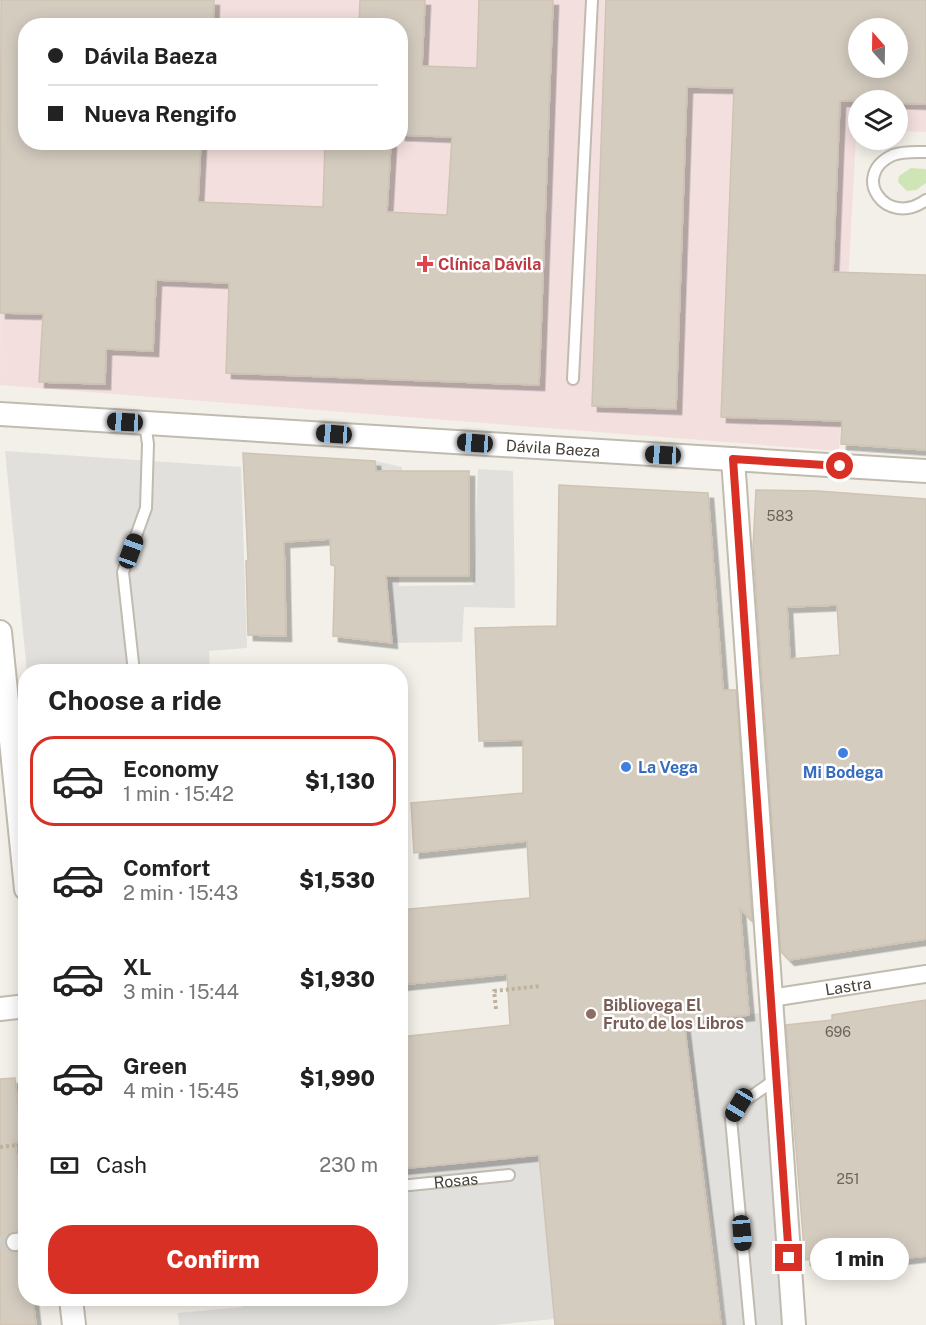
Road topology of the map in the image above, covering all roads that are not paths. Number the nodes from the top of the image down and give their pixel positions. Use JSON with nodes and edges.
{"nodes":[{"id":1,"x":592,"y":0,"type":"edge"},
{"id":2,"x":926,"y":152,"type":"edge"},
{"id":3,"x":926,"y":200,"type":"edge"},
{"id":4,"x":573,"y":379,"type":"dead end"},
{"id":5,"x":0,"y":414,"type":"edge"},
{"id":6,"x":146,"y":423,"type":"junction"},
{"id":7,"x":733,"y":459,"type":"junction"},
{"id":8,"x":926,"y":471,"type":"edge"},
{"id":9,"x":0,"y":632,"type":"edge"},
{"id":10,"x":133,"y":664,"type":"edge"},
{"id":11,"x":18,"y":810,"type":"edge"},
{"id":12,"x":926,"y":974,"type":"edge"},
{"id":13,"x":771,"y":998,"type":"junction"},
{"id":14,"x":18,"y":1007,"type":"edge"},
{"id":15,"x":0,"y":1009,"type":"edge"},
{"id":16,"x":776,"y":1078,"type":"junction"},
{"id":17,"x":509,"y":1175,"type":"dead end"},
{"id":18,"x":408,"y":1185,"type":"edge"},
{"id":19,"x":72,"y":1306,"type":"edge"},
{"id":20,"x":74,"y":1325,"type":"edge"},
{"id":21,"x":750,"y":1325,"type":"edge"},
{"id":22,"x":794,"y":1325,"type":"edge"}],
"edges":[{"from":1,"to":4,"type":"lane"},
{"from":2,"to":3,"type":"lane"},
{"from":5,"to":6,"type":"street","name":"Dávila Baeza"},
{"from":6,"to":7,"type":"street","name":"Dávila Baeza"},
{"from":6,"to":10,"type":"lane"},
{"from":7,"to":8,"type":"street","name":"Dávila Baeza"},
{"from":7,"to":13,"type":"street"},
{"from":9,"to":11,"type":"street"},
{"from":12,"to":13,"type":"street","name":"Lastra"},
{"from":13,"to":16,"type":"street"},
{"from":14,"to":15,"type":"street"},
{"from":16,"to":21,"type":"lane"},
{"from":16,"to":22,"type":"street"},
{"from":17,"to":18,"type":"lane","name":"Rosas"},
{"from":19,"to":20,"type":"street"}]}
